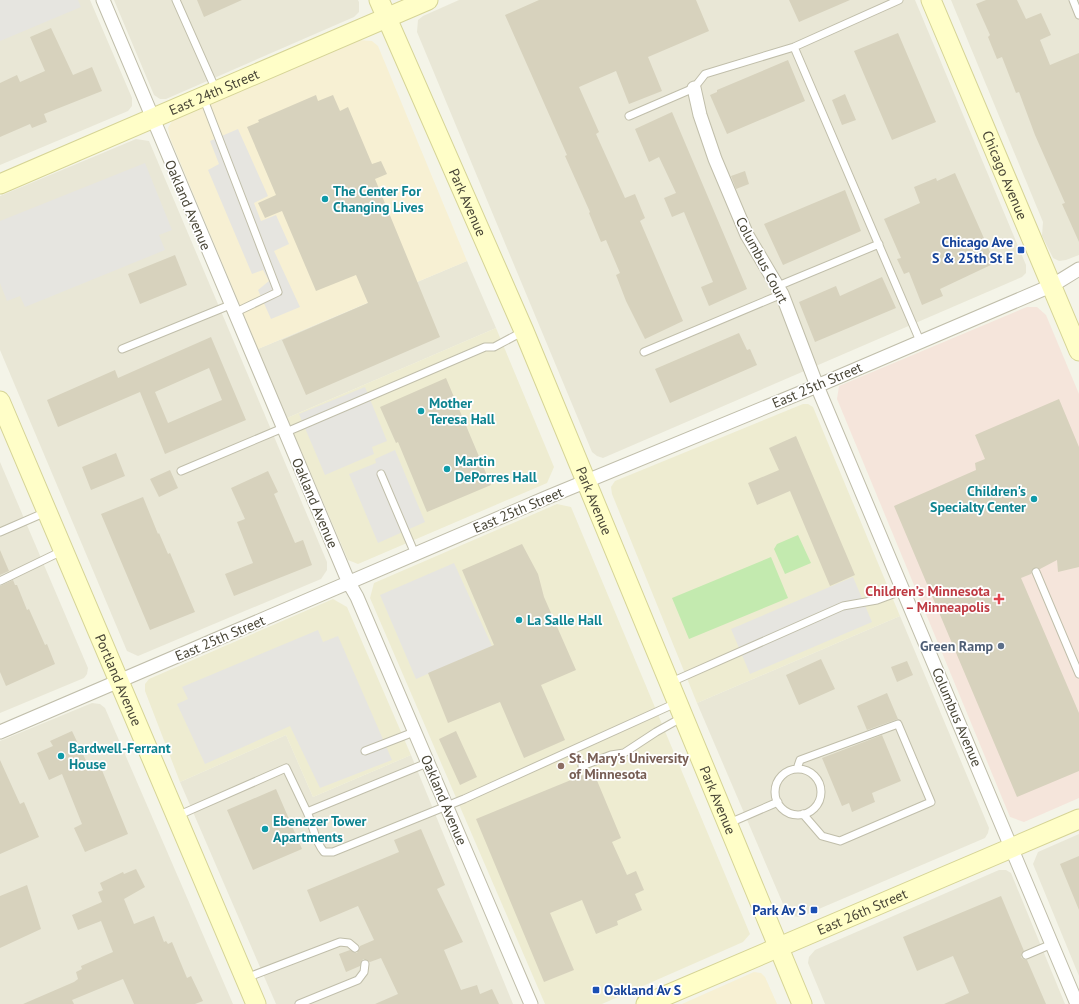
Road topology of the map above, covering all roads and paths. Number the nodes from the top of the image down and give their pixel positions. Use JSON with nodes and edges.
{"nodes":[{"id":1,"x":103,"y":0,"type":"edge"},
{"id":2,"x":176,"y":0,"type":"edge"},
{"id":3,"x":379,"y":0,"type":"edge"},
{"id":4,"x":428,"y":0,"type":"edge"},
{"id":5,"x":899,"y":0,"type":"edge"},
{"id":6,"x":931,"y":0,"type":"edge"},
{"id":7,"x":1073,"y":0,"type":"edge"},
{"id":8,"x":1079,"y":14,"type":"edge"},
{"id":9,"x":387,"y":18,"type":"junction"},
{"id":10,"x":794,"y":47,"type":"junction"},
{"id":11,"x":694,"y":88,"type":"junction"},
{"id":12,"x":210,"y":94,"type":"junction"},
{"id":13,"x":629,"y":116,"type":"dead end"},
{"id":14,"x":152,"y":118,"type":"junction"},
{"id":15,"x":0,"y":184,"type":"edge"},
{"id":16,"x":878,"y":244,"type":"junction"},
{"id":17,"x":1079,"y":269,"type":"edge"},
{"id":18,"x":1052,"y":285,"type":"junction"},
{"id":19,"x":780,"y":290,"type":"junction"},
{"id":20,"x":232,"y":309,"type":"junction"},
{"id":21,"x":524,"y":331,"type":"junction"},
{"id":22,"x":920,"y":341,"type":"junction"},
{"id":23,"x":122,"y":348,"type":"dead end"},
{"id":24,"x":1079,"y":351,"type":"edge"},
{"id":25,"x":644,"y":352,"type":"dead end"},
{"id":26,"x":817,"y":386,"type":"junction"},
{"id":27,"x":0,"y":401,"type":"edge"},
{"id":28,"x":284,"y":430,"type":"junction"},
{"id":29,"x":181,"y":471,"type":"dead end"},
{"id":30,"x":381,"y":474,"type":"dead end"},
{"id":31,"x":586,"y":482,"type":"junction"},
{"id":32,"x":48,"y":511,"type":"junction"},
{"id":33,"x":0,"y":532,"type":"edge"},
{"id":34,"x":64,"y":550,"type":"junction"},
{"id":35,"x":415,"y":554,"type":"junction"},
{"id":36,"x":1036,"y":572,"type":"dead end"},
{"id":37,"x":0,"y":580,"type":"edge"},
{"id":38,"x":349,"y":583,"type":"junction"},
{"id":39,"x":904,"y":590,"type":"junction"},
{"id":40,"x":1079,"y":674,"type":"edge"},
{"id":41,"x":120,"y":681,"type":"junction"},
{"id":42,"x":669,"y":683,"type":"junction"},
{"id":43,"x":680,"y":710,"type":"junction"},
{"id":44,"x":0,"y":732,"type":"edge"},
{"id":45,"x":414,"y":732,"type":"junction"},
{"id":46,"x":365,"y":751,"type":"dead end"},
{"id":47,"x":427,"y":762,"type":"junction"},
{"id":48,"x":582,"y":766,"type":"dead end"},
{"id":49,"x":797,"y":769,"type":"junction"},
{"id":50,"x":778,"y":802,"type":"junction"},
{"id":51,"x":446,"y":806,"type":"junction"},
{"id":52,"x":307,"y":812,"type":"junction"},
{"id":53,"x":803,"y":814,"type":"junction"},
{"id":54,"x":177,"y":816,"type":"junction"},
{"id":55,"x":1079,"y":819,"type":"edge"},
{"id":56,"x":727,"y":824,"type":"junction"},
{"id":57,"x":1011,"y":848,"type":"junction"},
{"id":58,"x":1052,"y":944,"type":"junction"},
{"id":59,"x":779,"y":947,"type":"junction"},
{"id":60,"x":355,"y":948,"type":"dead end"},
{"id":61,"x":1026,"y":955,"type":"dead end"},
{"id":62,"x":365,"y":964,"type":"dead end"},
{"id":63,"x":245,"y":978,"type":"junction"},
{"id":64,"x":256,"y":1004,"type":"edge"},
{"id":65,"x":299,"y":1004,"type":"edge"},
{"id":66,"x":531,"y":1004,"type":"edge"},
{"id":67,"x":646,"y":1004,"type":"edge"},
{"id":68,"x":802,"y":1004,"type":"edge"},
{"id":69,"x":1077,"y":1004,"type":"edge"}],
"edges":[{"from":1,"to":14,"type":"street","name":"Oakland Avenue"},
{"from":2,"to":12,"type":"lane"},
{"from":3,"to":9,"type":"street","name":"Park Avenue"},
{"from":4,"to":9,"type":"street","name":"East 24th Street"},
{"from":5,"to":10,"type":"lane"},
{"from":6,"to":18,"type":"street","name":"Chicago Avenue"},
{"from":7,"to":8,"type":"lane"},
{"from":9,"to":12,"type":"street","name":"East 24th Street"},
{"from":9,"to":21,"type":"street","name":"Park Avenue"},
{"from":10,"to":11,"type":"lane"},
{"from":10,"to":16,"type":"lane"},
{"from":11,"to":13,"type":"lane"},
{"from":11,"to":19,"type":"street","name":"Columbus Court"},
{"from":12,"to":14,"type":"street","name":"East 24th Street"},
{"from":12,"to":20,"type":"lane"},
{"from":14,"to":15,"type":"street","name":"East 24th Street"},
{"from":14,"to":20,"type":"street","name":"Oakland Avenue"},
{"from":16,"to":19,"type":"lane"},
{"from":16,"to":22,"type":"lane"},
{"from":17,"to":18,"type":"street","name":"East 25th Street"},
{"from":18,"to":22,"type":"street","name":"East 25th Street"},
{"from":18,"to":24,"type":"street","name":"Chicago Avenue"},
{"from":19,"to":25,"type":"lane"},
{"from":19,"to":26,"type":"street","name":"Columbus Court"},
{"from":20,"to":23,"type":"lane"},
{"from":20,"to":28,"type":"street","name":"Oakland Avenue"},
{"from":21,"to":28,"type":"lane"},
{"from":21,"to":31,"type":"street","name":"Park Avenue"},
{"from":22,"to":26,"type":"street","name":"East 25th Street"},
{"from":26,"to":31,"type":"street","name":"East 25th Street"},
{"from":26,"to":39,"type":"street","name":"Columbus Avenue"},
{"from":27,"to":32,"type":"street","name":"Portland Avenue"},
{"from":28,"to":29,"type":"lane"},
{"from":28,"to":38,"type":"street","name":"Oakland Avenue"},
{"from":30,"to":35,"type":"lane"},
{"from":31,"to":35,"type":"street","name":"East 25th Street"},
{"from":31,"to":42,"type":"street","name":"Park Avenue"},
{"from":32,"to":33,"type":"lane"},
{"from":32,"to":34,"type":"street","name":"Portland Avenue"},
{"from":34,"to":37,"type":"lane"},
{"from":34,"to":41,"type":"street","name":"Portland Avenue"},
{"from":35,"to":38,"type":"street","name":"East 25th Street"},
{"from":36,"to":40,"type":"lane"},
{"from":38,"to":41,"type":"street","name":"East 25th Street"},
{"from":38,"to":45,"type":"street","name":"Oakland Avenue"},
{"from":39,"to":42,"type":"lane"},
{"from":39,"to":57,"type":"street","name":"Columbus Avenue"},
{"from":41,"to":44,"type":"street","name":"East 25th Street"},
{"from":41,"to":54,"type":"street","name":"Portland Avenue"},
{"from":42,"to":43,"type":"street","name":"Park Avenue"},
{"from":43,"to":48,"type":"lane"},
{"from":43,"to":51,"type":"lane"},
{"from":43,"to":56,"type":"street","name":"Park Avenue"},
{"from":45,"to":46,"type":"lane"},
{"from":45,"to":47,"type":"street","name":"Oakland Avenue"},
{"from":47,"to":51,"type":"street","name":"Oakland Avenue"},
{"from":47,"to":52,"type":"lane"},
{"from":49,"to":50,"type":"lane"},
{"from":49,"to":53,"type":"lane"},
{"from":49,"to":53,"type":"lane"},
{"from":50,"to":53,"type":"lane"},
{"from":50,"to":56,"type":"lane"},
{"from":51,"to":52,"type":"lane"},
{"from":51,"to":66,"type":"street","name":"Oakland Avenue"},
{"from":52,"to":54,"type":"lane"},
{"from":54,"to":63,"type":"street","name":"Portland Avenue"},
{"from":55,"to":57,"type":"street","name":"East 26th Street"},
{"from":56,"to":59,"type":"street","name":"Park Avenue"},
{"from":57,"to":58,"type":"street","name":"Columbus Avenue"},
{"from":57,"to":59,"type":"street","name":"East 26th Street"},
{"from":58,"to":61,"type":"lane"},
{"from":58,"to":69,"type":"street","name":"Columbus Avenue"},
{"from":59,"to":67,"type":"street","name":"East 26th Street"},
{"from":59,"to":68,"type":"street","name":"Park Avenue"},
{"from":60,"to":63,"type":"lane"},
{"from":62,"to":65,"type":"lane"},
{"from":63,"to":64,"type":"street","name":"Portland Avenue"}]}
